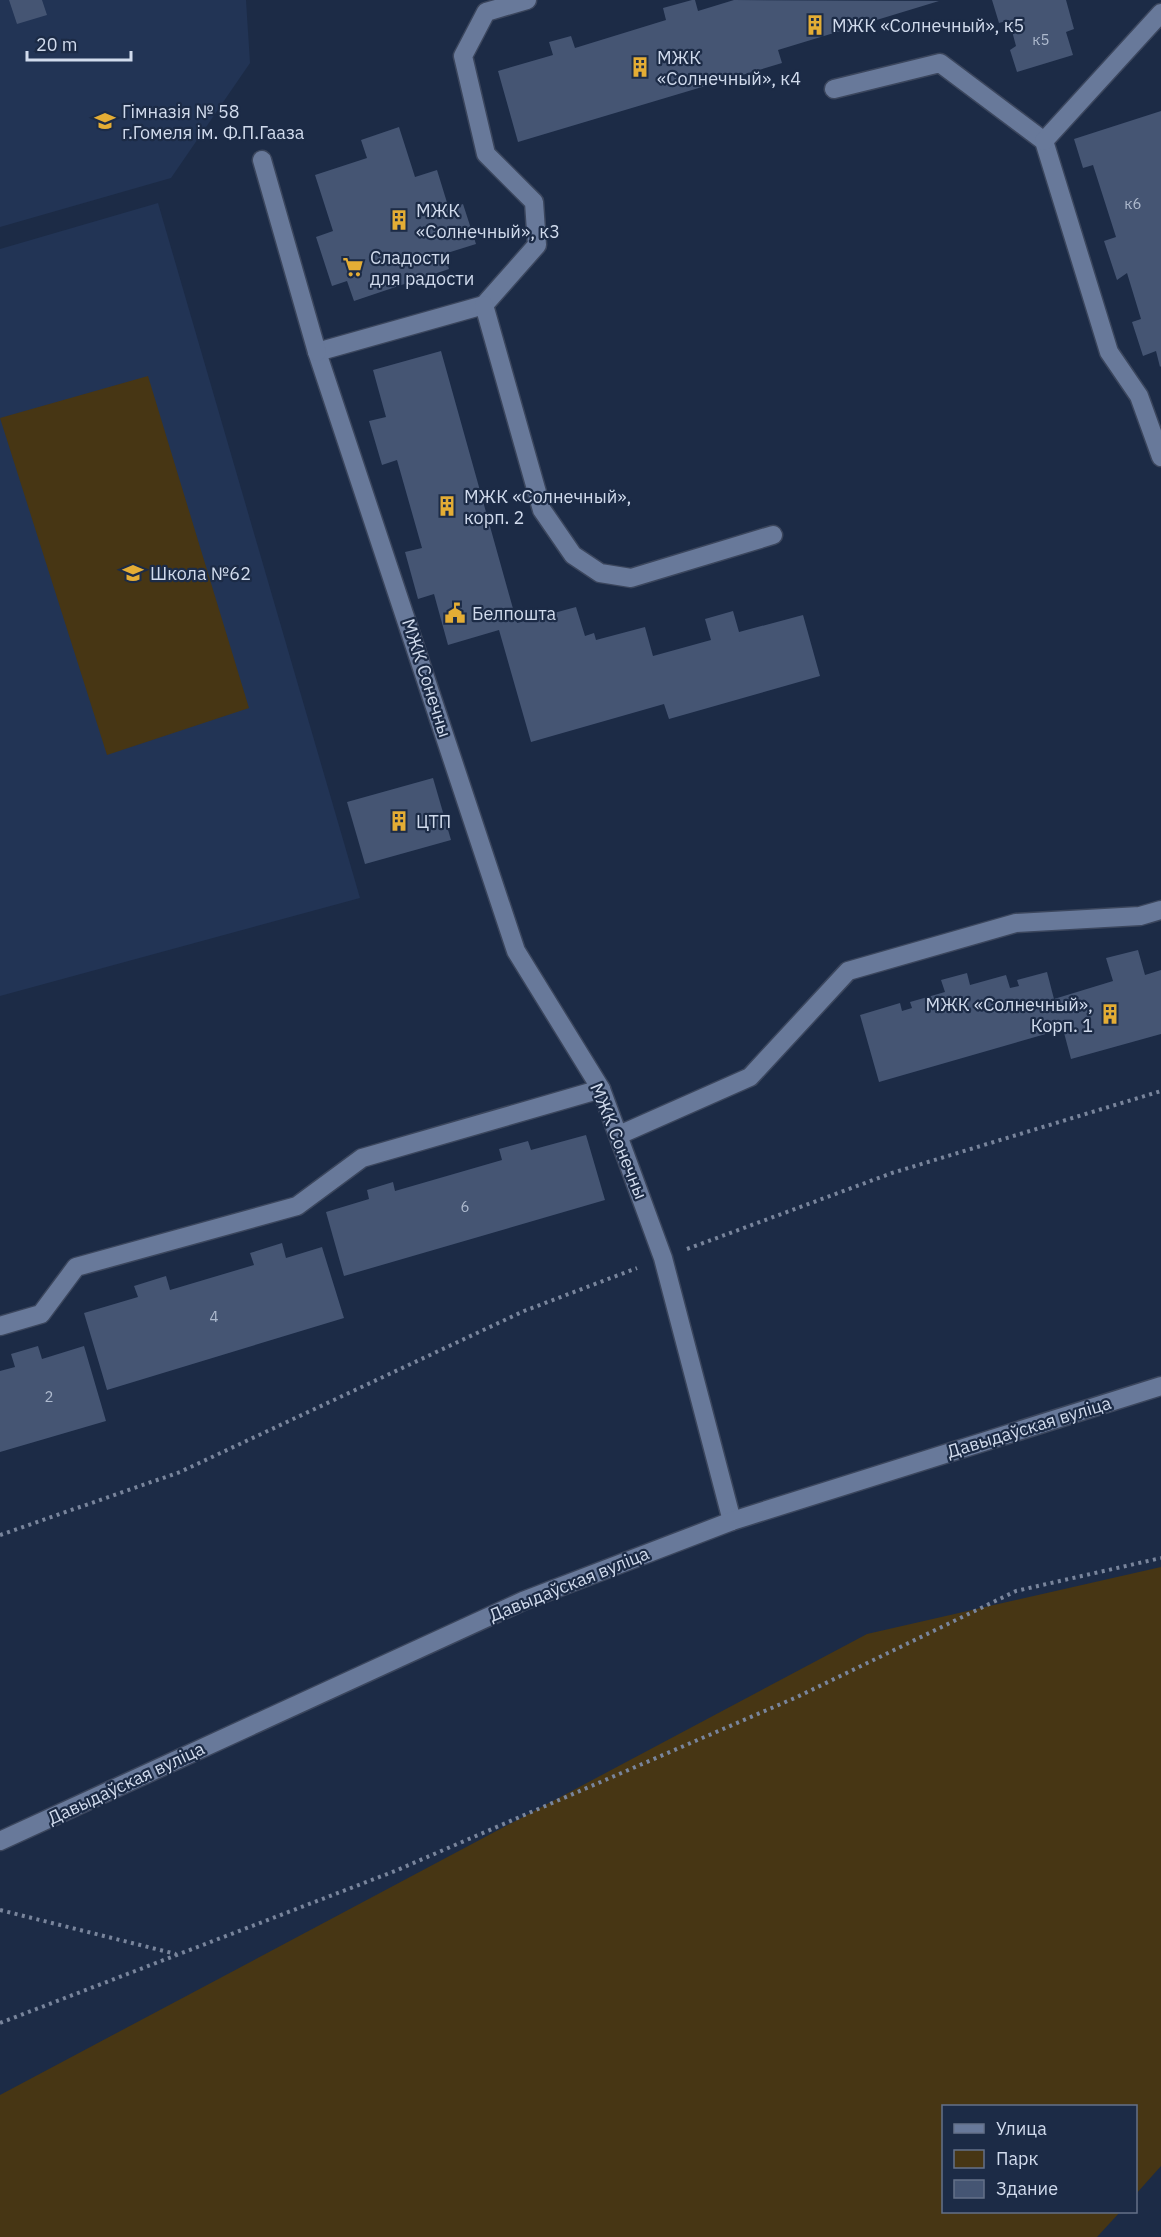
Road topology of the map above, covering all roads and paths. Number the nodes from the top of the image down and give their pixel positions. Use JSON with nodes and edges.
{"nodes":[{"id":1,"x":526,"y":0,"type":"edge"},
{"id":2,"x":1161,"y":13,"type":"edge"},
{"id":3,"x":834,"y":89,"type":"dead end"},
{"id":4,"x":1044,"y":141,"type":"junction"},
{"id":5,"x":262,"y":160,"type":"dead end"},
{"id":6,"x":484,"y":305,"type":"junction"},
{"id":7,"x":317,"y":352,"type":"junction"},
{"id":8,"x":1161,"y":457,"type":"edge"},
{"id":9,"x":772,"y":535,"type":"dead end"},
{"id":10,"x":1161,"y":910,"type":"edge"},
{"id":11,"x":601,"y":1089,"type":"junction"},
{"id":12,"x":1161,"y":1091,"type":"edge"},
{"id":13,"x":620,"y":1135,"type":"junction"},
{"id":14,"x":663,"y":1258,"type":"junction"},
{"id":15,"x":0,"y":1326,"type":"edge"},
{"id":16,"x":1161,"y":1386,"type":"edge"},
{"id":17,"x":732,"y":1521,"type":"junction"},
{"id":18,"x":0,"y":1535,"type":"edge"},
{"id":19,"x":1161,"y":1558,"type":"edge"},
{"id":20,"x":0,"y":1840,"type":"edge"},
{"id":21,"x":0,"y":1910,"type":"edge"},
{"id":22,"x":176,"y":1954,"type":"junction"},
{"id":23,"x":0,"y":2023,"type":"edge"}],
"edges":[{"from":1,"to":6,"type":"street"},
{"from":2,"to":4,"type":"street"},
{"from":3,"to":4,"type":"street"},
{"from":4,"to":8,"type":"street"},
{"from":5,"to":7,"type":"street","name":"МЖК Сонечны"},
{"from":6,"to":7,"type":"street"},
{"from":6,"to":9,"type":"street"},
{"from":7,"to":11,"type":"street","name":"МЖК Сонечны"},
{"from":10,"to":13,"type":"street"},
{"from":11,"to":13,"type":"street","name":"МЖК Сонечны"},
{"from":11,"to":15,"type":"street"},
{"from":12,"to":14,"type":"path"},
{"from":13,"to":14,"type":"street","name":"МЖК Сонечны"},
{"from":14,"to":17,"type":"street","name":"МЖК Сонечны"},
{"from":14,"to":18,"type":"path"},
{"from":16,"to":17,"type":"street","name":"Давыдаўская вуліца"},
{"from":17,"to":20,"type":"street","name":"Давыдаўская вуліца"},
{"from":19,"to":22,"type":"path"},
{"from":21,"to":22,"type":"path"},
{"from":22,"to":23,"type":"path"}]}
